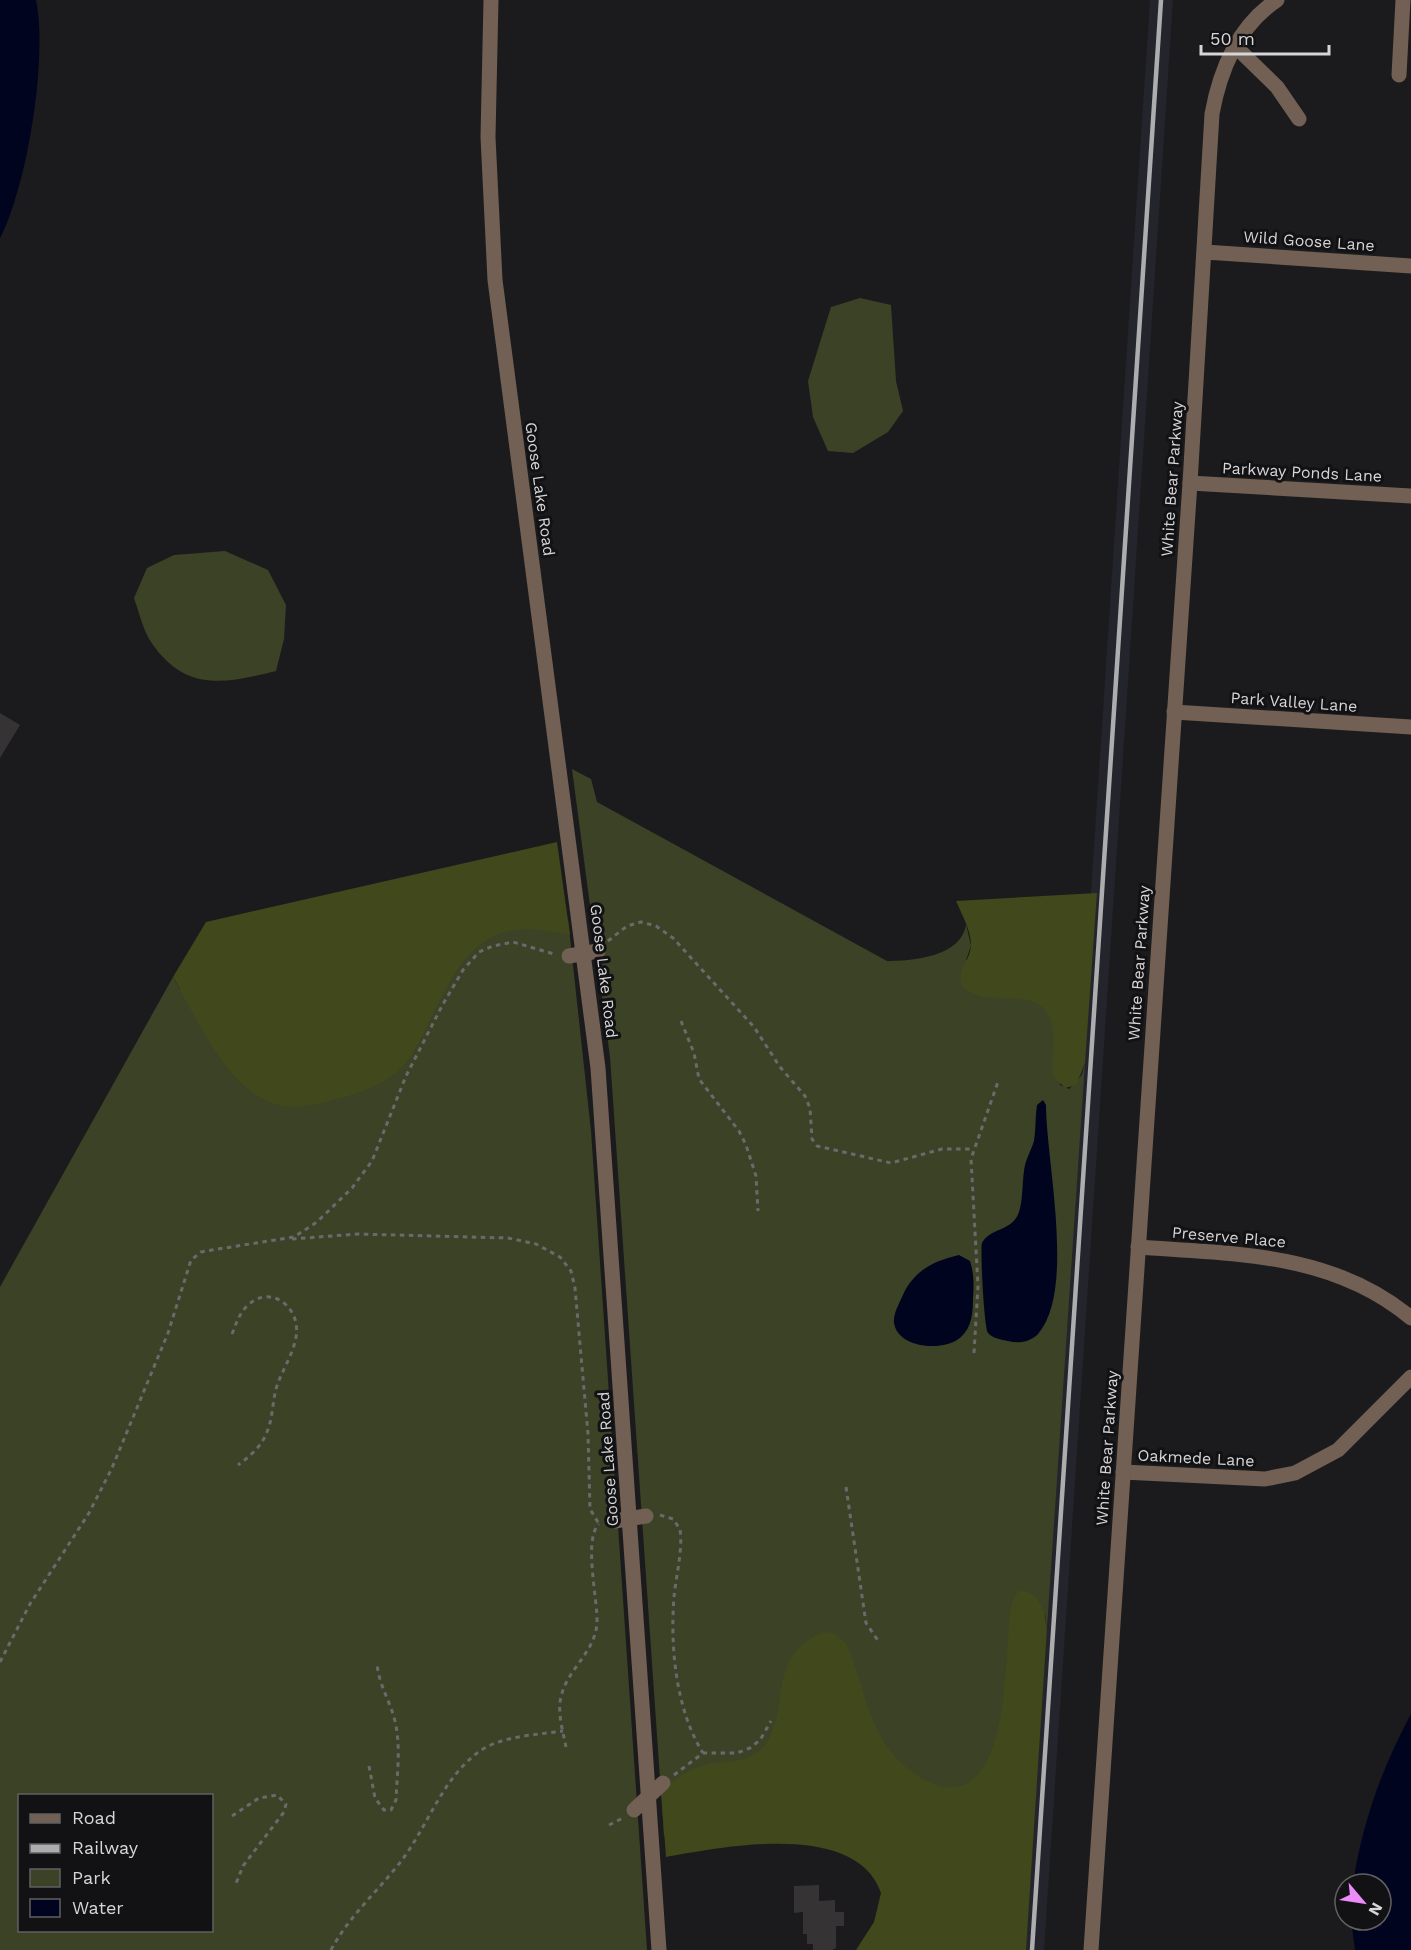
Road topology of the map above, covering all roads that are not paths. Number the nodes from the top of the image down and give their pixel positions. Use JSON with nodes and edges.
{"nodes":[{"id":1,"x":491,"y":0,"type":"edge"},
{"id":2,"x":1402,"y":0,"type":"edge"},
{"id":3,"x":1268,"y":3,"type":"edge"},
{"id":4,"x":1235,"y":46,"type":"junction"},
{"id":5,"x":1399,"y":75,"type":"dead end"},
{"id":6,"x":1299,"y":119,"type":"dead end"},
{"id":7,"x":1205,"y":252,"type":"junction"},
{"id":8,"x":1411,"y":266,"type":"edge"},
{"id":9,"x":1190,"y":483,"type":"junction"},
{"id":10,"x":1411,"y":496,"type":"edge"},
{"id":11,"x":1174,"y":712,"type":"junction"},
{"id":12,"x":1411,"y":727,"type":"edge"},
{"id":13,"x":591,"y":952,"type":"junction"},
{"id":14,"x":569,"y":956,"type":"road end"},
{"id":15,"x":1137,"y":1247,"type":"junction"},
{"id":16,"x":1411,"y":1318,"type":"edge"},
{"id":17,"x":1411,"y":1377,"type":"edge"},
{"id":18,"x":1123,"y":1472,"type":"junction"},
{"id":19,"x":646,"y":1516,"type":"road end"},
{"id":20,"x":623,"y":1520,"type":"junction"},
{"id":21,"x":663,"y":1783,"type":"road end"},
{"id":22,"x":649,"y":1796,"type":"junction"},
{"id":23,"x":634,"y":1810,"type":"dead end"},
{"id":24,"x":659,"y":1950,"type":"edge"},
{"id":25,"x":1091,"y":1950,"type":"edge"}],
"edges":[{"from":1,"to":13,"type":"street","name":"Goose Lake Road"},
{"from":2,"to":5,"type":"street"},
{"from":3,"to":4,"type":"street","name":"White Bear Parkway"},
{"from":4,"to":6,"type":"street"},
{"from":4,"to":7,"type":"street","name":"White Bear Parkway"},
{"from":7,"to":8,"type":"street","name":"Wild Goose Lane"},
{"from":7,"to":9,"type":"street","name":"White Bear Parkway"},
{"from":9,"to":10,"type":"street","name":"Parkway Ponds Lane"},
{"from":9,"to":11,"type":"street","name":"White Bear Parkway"},
{"from":11,"to":12,"type":"street","name":"Park Valley Lane"},
{"from":11,"to":15,"type":"street","name":"White Bear Parkway"},
{"from":13,"to":14,"type":"street"},
{"from":13,"to":20,"type":"street","name":"Goose Lake Road"},
{"from":15,"to":16,"type":"street","name":"Preserve Place"},
{"from":15,"to":18,"type":"street","name":"White Bear Parkway"},
{"from":17,"to":18,"type":"street","name":"Oakmede Lane"},
{"from":18,"to":25,"type":"street","name":"White Bear Parkway"},
{"from":19,"to":20,"type":"street"},
{"from":20,"to":22,"type":"street","name":"Goose Lake Road"},
{"from":21,"to":22,"type":"street"},
{"from":22,"to":23,"type":"street"},
{"from":22,"to":24,"type":"street","name":"Goose Lake Road"}]}
